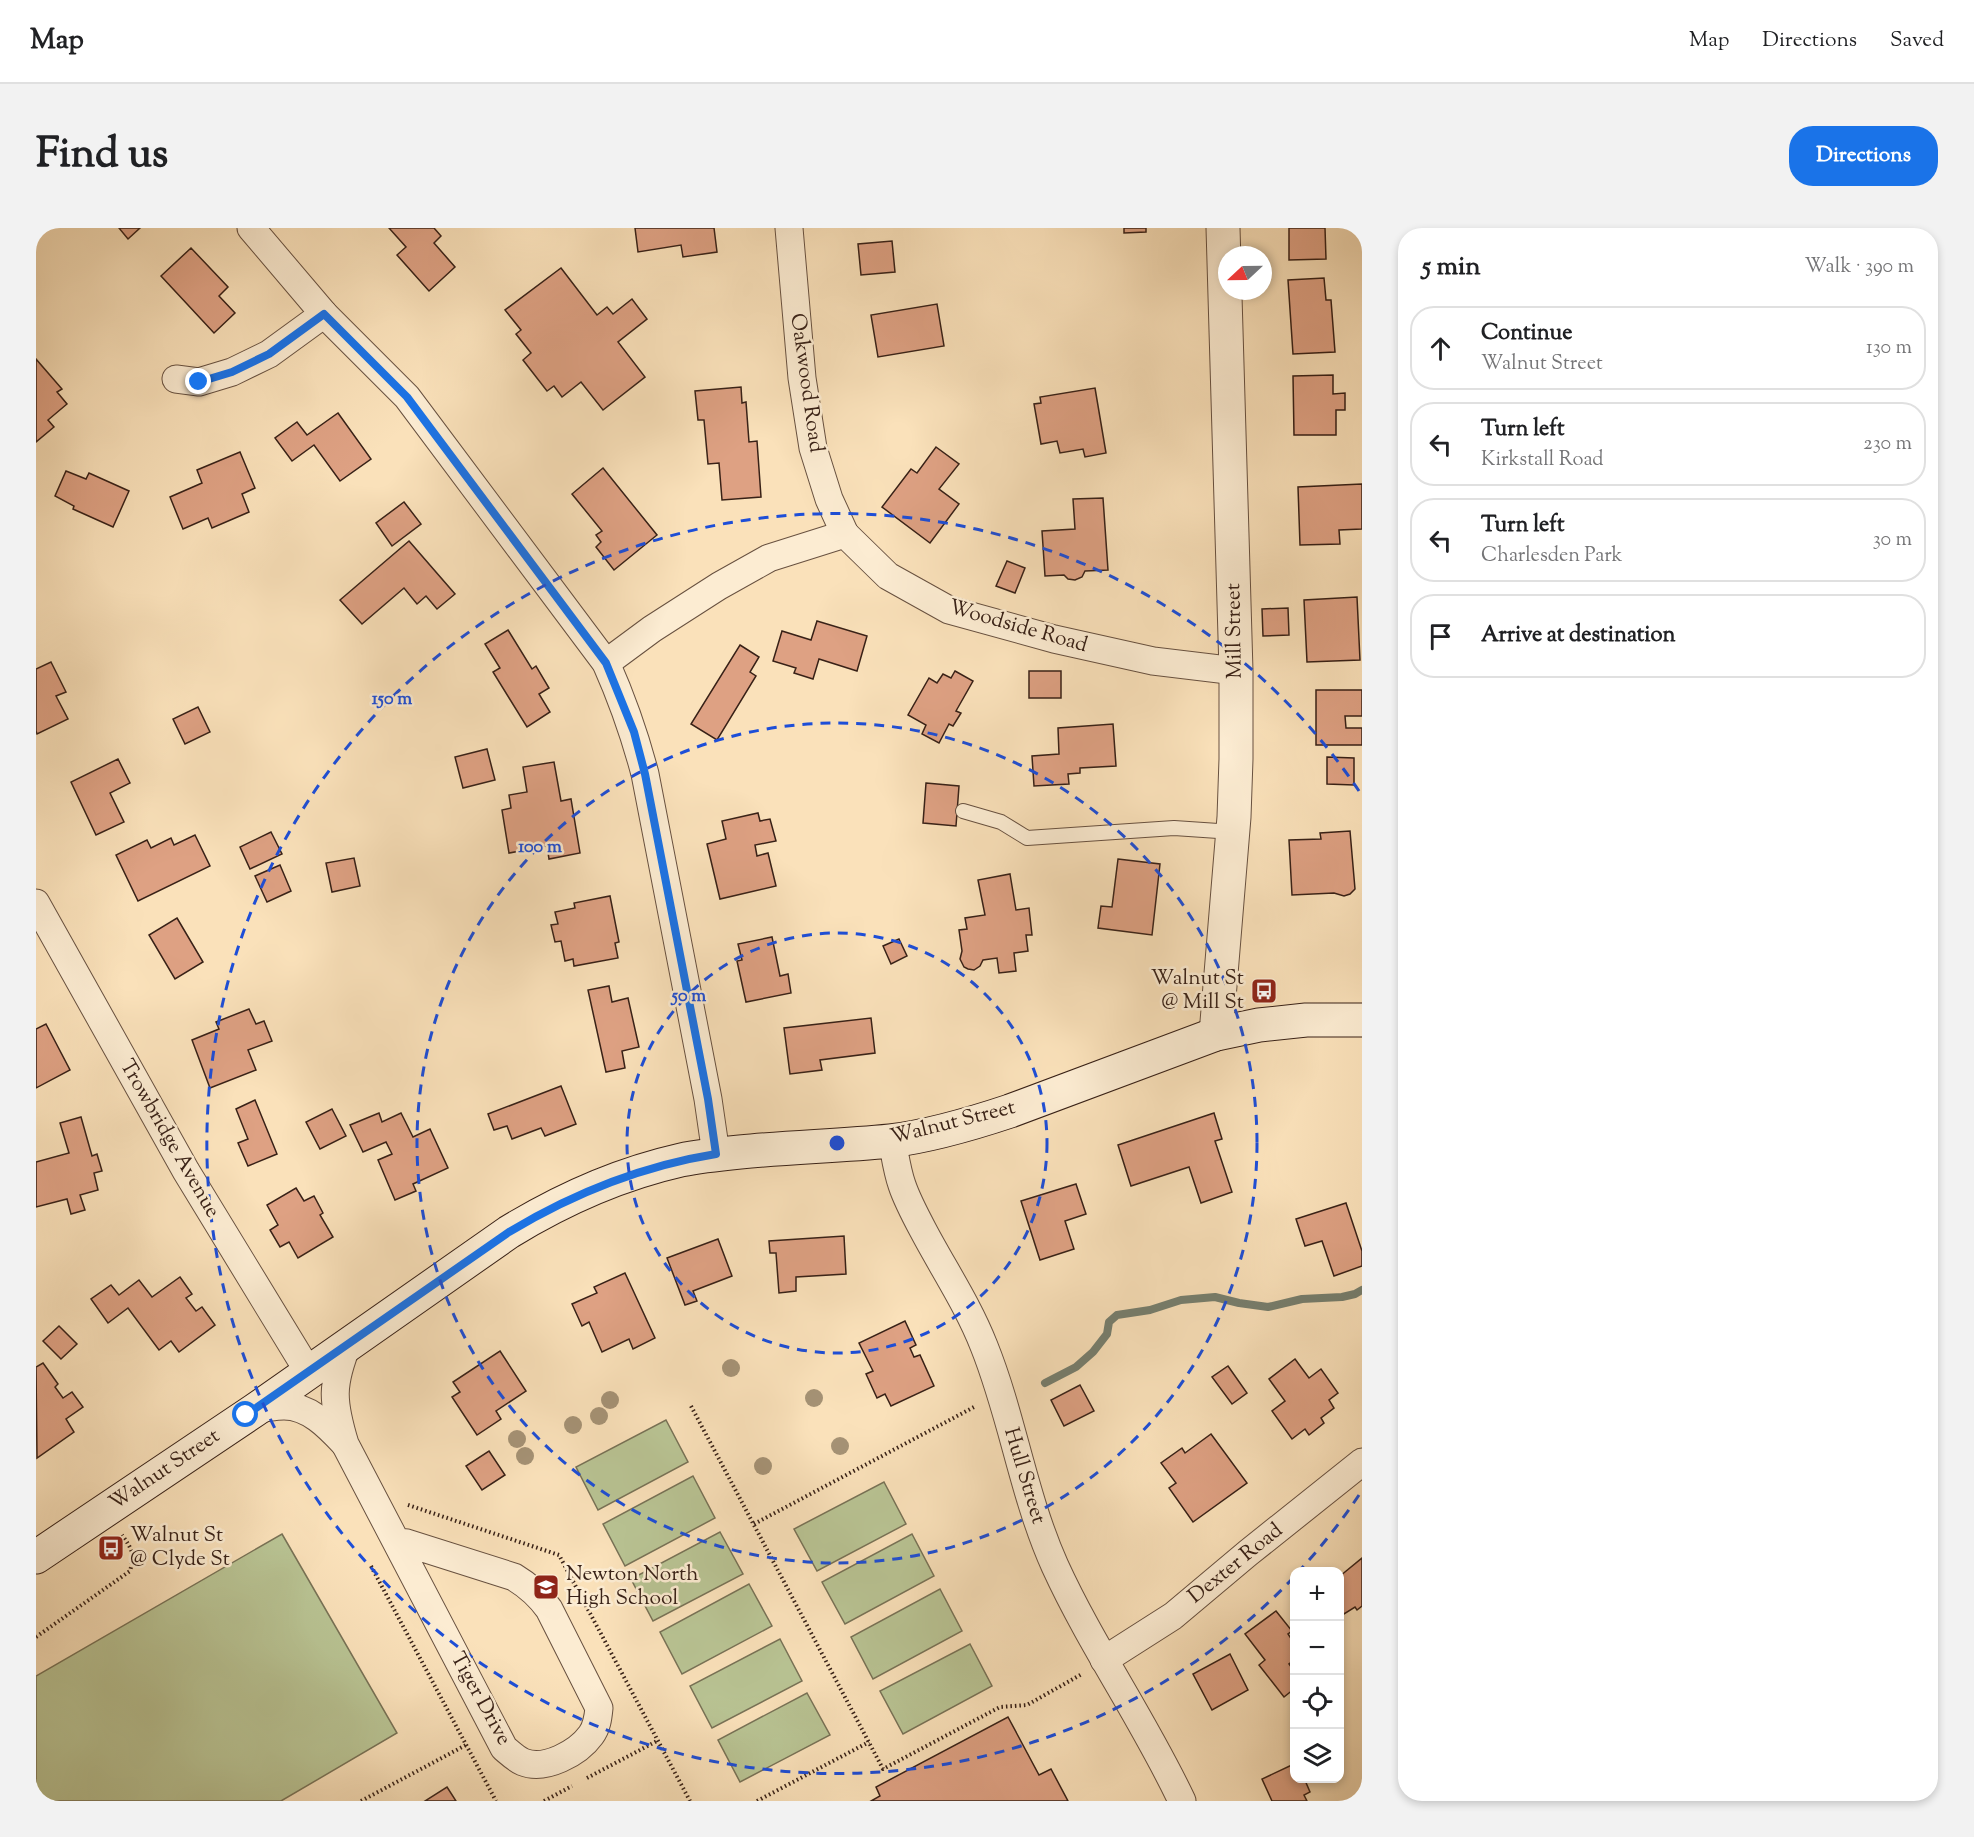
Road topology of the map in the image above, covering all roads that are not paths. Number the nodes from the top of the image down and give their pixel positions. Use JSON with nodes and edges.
{"nodes":[{"id":1,"x":251,"y":228,"type":"edge"},
{"id":2,"x":789,"y":228,"type":"edge"},
{"id":3,"x":1223,"y":228,"type":"edge"},
{"id":4,"x":324,"y":314,"type":"junction"},
{"id":5,"x":176,"y":379,"type":"dead end"},
{"id":6,"x":845,"y":534,"type":"junction"},
{"id":7,"x":606,"y":663,"type":"junction"},
{"id":8,"x":1236,"y":671,"type":"junction"},
{"id":9,"x":963,"y":811,"type":"dead end"},
{"id":10,"x":1233,"y":832,"type":"junction"},
{"id":11,"x":36,"y":903,"type":"edge"},
{"id":12,"x":1362,"y":1020,"type":"edge"},
{"id":13,"x":1216,"y":1034,"type":"junction"},
{"id":14,"x":892,"y":1140,"type":"junction"},
{"id":15,"x":716,"y":1154,"type":"junction"},
{"id":16,"x":348,"y":1343,"type":"junction"},
{"id":17,"x":308,"y":1371,"type":"junction"},
{"id":18,"x":255,"y":1410,"type":"junction"},
{"id":19,"x":345,"y":1444,"type":"junction"},
{"id":20,"x":1362,"y":1462,"type":"edge"},
{"id":21,"x":397,"y":1542,"type":"junction"},
{"id":22,"x":38,"y":1552,"type":"edge"},
{"id":23,"x":1104,"y":1660,"type":"junction"},
{"id":24,"x":1182,"y":1801,"type":"edge"}],
"edges":[{"from":1,"to":4,"type":"street"},
{"from":2,"to":6,"type":"street","name":"Oakwood Road"},
{"from":3,"to":8,"type":"main road","name":"Mill Street"},
{"from":4,"to":5,"type":"street"},
{"from":4,"to":7,"type":"street"},
{"from":6,"to":7,"type":"street"},
{"from":6,"to":8,"type":"street","name":"Woodside Road"},
{"from":7,"to":15,"type":"street"},
{"from":8,"to":10,"type":"main road","name":"Mill Street"},
{"from":9,"to":10,"type":"lane"},
{"from":10,"to":13,"type":"main road","name":"Mill Street"},
{"from":11,"to":17,"type":"street","name":"Trowbridge Avenue"},
{"from":12,"to":13,"type":"main road","name":"Walnut Street"},
{"from":13,"to":14,"type":"main road","name":"Walnut Street"},
{"from":14,"to":15,"type":"main road","name":"Walnut Street"},
{"from":14,"to":23,"type":"street","name":"Hull Street"},
{"from":15,"to":16,"type":"main road","name":"Walnut Street"},
{"from":16,"to":17,"type":"main road","name":"Walnut Street"},
{"from":16,"to":19,"type":"street","name":"Tiger Drive"},
{"from":17,"to":18,"type":"main road","name":"Walnut Street"},
{"from":18,"to":19,"type":"street","name":"Tiger Drive"},
{"from":18,"to":22,"type":"main road","name":"Walnut Street"},
{"from":19,"to":21,"type":"street","name":"Tiger Drive"},
{"from":20,"to":23,"type":"street","name":"Dexter Road"},
{"from":21,"to":21,"type":"street","name":"Tiger Drive"},
{"from":23,"to":24,"type":"street","name":"Hull Street"}]}
